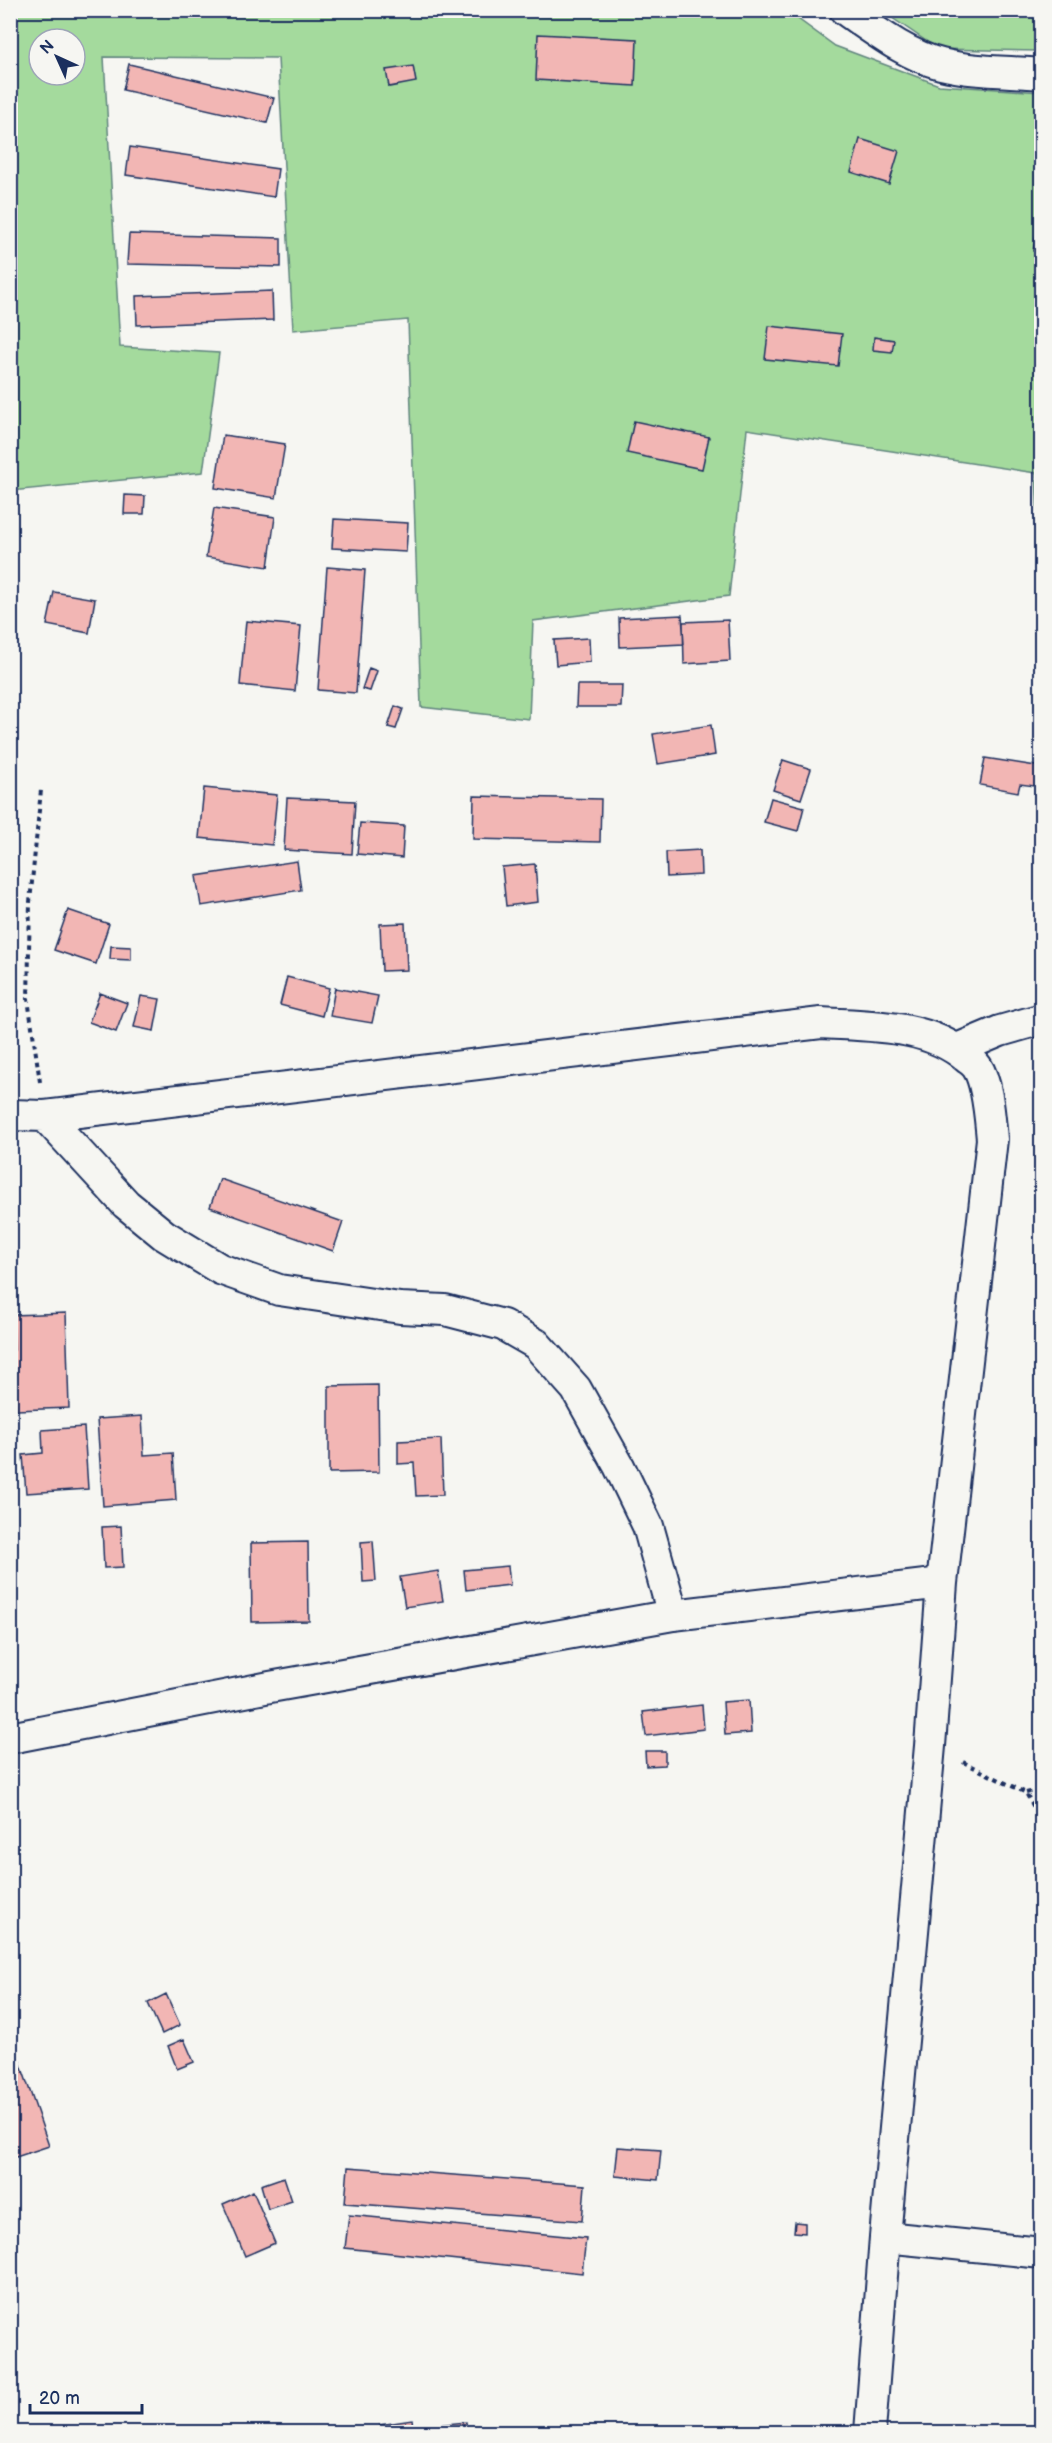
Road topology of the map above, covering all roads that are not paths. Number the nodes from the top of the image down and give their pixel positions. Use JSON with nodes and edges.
{"nodes":[{"id":1,"x":845,"y":10,"type":"edge"},
{"id":2,"x":1041,"y":74,"type":"edge"},
{"id":3,"x":1041,"y":1019,"type":"edge"},
{"id":4,"x":957,"y":1050,"type":"junction"},
{"id":5,"x":10,"y":1115,"type":"edge"},
{"id":6,"x":45,"y":1116,"type":"junction"},
{"id":7,"x":942,"y":1583,"type":"junction"},
{"id":8,"x":673,"y":1615,"type":"junction"},
{"id":9,"x":10,"y":1738,"type":"edge"},
{"id":10,"x":885,"y":2237,"type":"junction"},
{"id":11,"x":1041,"y":2253,"type":"edge"},
{"id":12,"x":870,"y":2433,"type":"edge"}],
"edges":[{"from":1,"to":2,"type":"street"},
{"from":3,"to":4,"type":"street"},
{"from":4,"to":6,"type":"street"},
{"from":4,"to":7,"type":"street"},
{"from":5,"to":6,"type":"street"},
{"from":6,"to":8,"type":"street"},
{"from":7,"to":8,"type":"street"},
{"from":7,"to":10,"type":"street"},
{"from":8,"to":9,"type":"street"},
{"from":10,"to":11,"type":"street"},
{"from":10,"to":12,"type":"street"}]}
